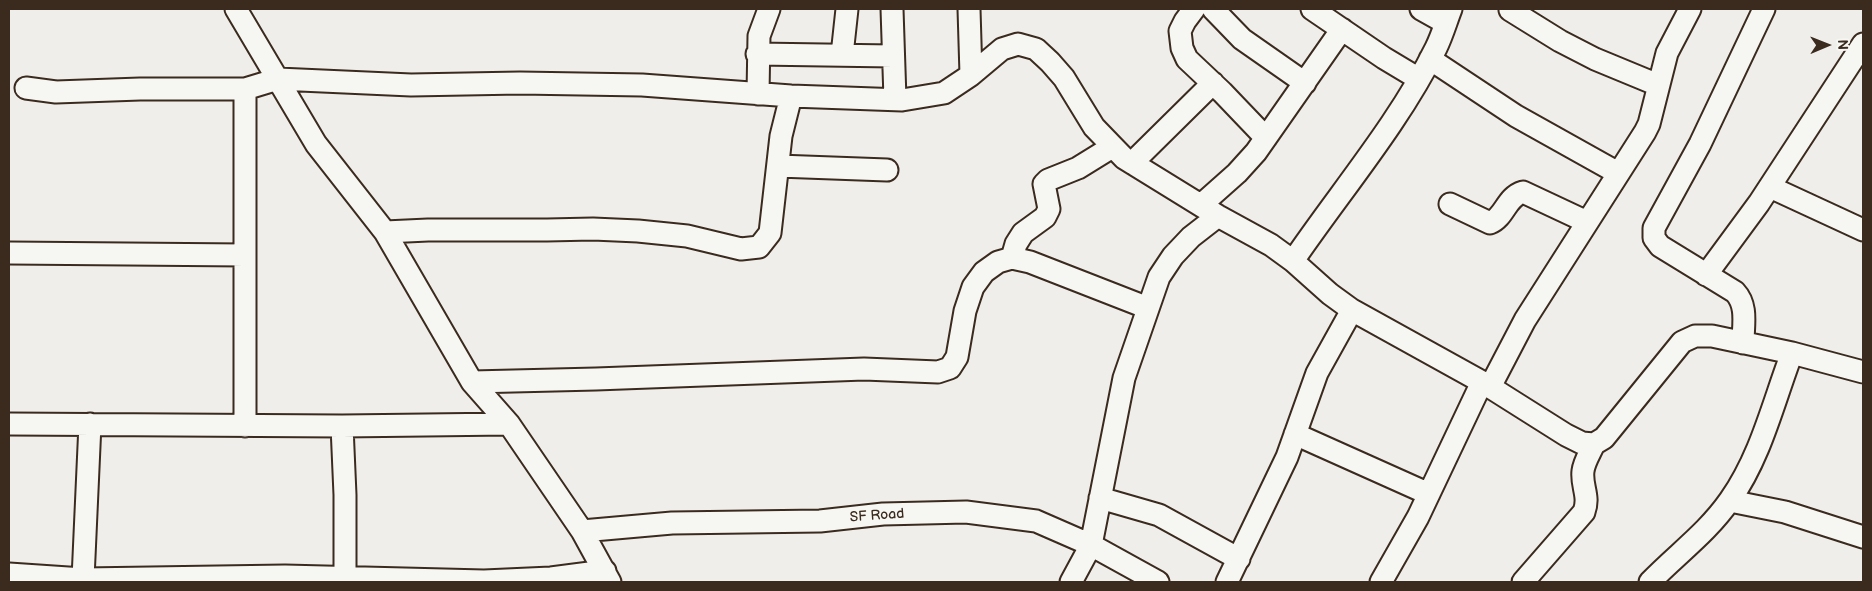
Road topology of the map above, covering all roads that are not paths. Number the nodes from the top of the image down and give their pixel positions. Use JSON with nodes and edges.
{"nodes":[{"id":1,"x":236,"y":9,"type":"edge"},
{"id":2,"x":769,"y":9,"type":"edge"},
{"id":3,"x":847,"y":9,"type":"edge"},
{"id":4,"x":892,"y":9,"type":"edge"},
{"id":5,"x":970,"y":9,"type":"edge"},
{"id":6,"x":1194,"y":9,"type":"edge"},
{"id":7,"x":1213,"y":9,"type":"edge"},
{"id":8,"x":1312,"y":9,"type":"edge"},
{"id":9,"x":1421,"y":9,"type":"edge"},
{"id":10,"x":1690,"y":9,"type":"edge"},
{"id":11,"x":1764,"y":9,"type":"edge"},
{"id":12,"x":1510,"y":10,"type":"edge"},
{"id":13,"x":1448,"y":16,"type":"edge"},
{"id":14,"x":1342,"y":29,"type":"junction"},
{"id":15,"x":1863,"y":44,"type":"edge"},
{"id":16,"x":757,"y":54,"type":"junction"},
{"id":17,"x":842,"y":55,"type":"junction"},
{"id":18,"x":893,"y":56,"type":"junction"},
{"id":19,"x":1430,"y":59,"type":"junction"},
{"id":20,"x":971,"y":75,"type":"junction"},
{"id":21,"x":1419,"y":78,"type":"junction"},
{"id":22,"x":278,"y":79,"type":"junction"},
{"id":23,"x":1212,"y":83,"type":"junction"},
{"id":24,"x":1305,"y":83,"type":"junction"},
{"id":25,"x":1658,"y":85,"type":"junction"},
{"id":26,"x":26,"y":88,"type":"dead end"},
{"id":27,"x":245,"y":89,"type":"junction"},
{"id":28,"x":758,"y":94,"type":"junction"},
{"id":29,"x":791,"y":96,"type":"junction"},
{"id":30,"x":895,"y":99,"type":"junction"},
{"id":31,"x":1266,"y":138,"type":"junction"},
{"id":32,"x":1112,"y":147,"type":"junction"},
{"id":33,"x":1132,"y":163,"type":"junction"},
{"id":34,"x":778,"y":166,"type":"junction"},
{"id":35,"x":887,"y":170,"type":"dead end"},
{"id":36,"x":1618,"y":173,"type":"junction"},
{"id":37,"x":1770,"y":187,"type":"junction"},
{"id":38,"x":1450,"y":204,"type":"dead end"},
{"id":39,"x":1209,"y":211,"type":"junction"},
{"id":40,"x":1587,"y":222,"type":"junction"},
{"id":41,"x":1863,"y":230,"type":"edge"},
{"id":42,"x":385,"y":232,"type":"junction"},
{"id":43,"x":9,"y":253,"type":"edge"},
{"id":44,"x":245,"y":255,"type":"junction"},
{"id":45,"x":1012,"y":258,"type":"junction"},
{"id":46,"x":1293,"y":261,"type":"junction"},
{"id":47,"x":1706,"y":275,"type":"junction"},
{"id":48,"x":1148,"y":308,"type":"junction"},
{"id":49,"x":1352,"y":310,"type":"junction"},
{"id":50,"x":1743,"y":343,"type":"junction"},
{"id":51,"x":1792,"y":354,"type":"junction"},
{"id":52,"x":1863,"y":372,"type":"edge"},
{"id":53,"x":472,"y":382,"type":"junction"},
{"id":54,"x":1486,"y":384,"type":"junction"},
{"id":55,"x":9,"y":424,"type":"edge"},
{"id":56,"x":90,"y":424,"type":"junction"},
{"id":57,"x":509,"y":424,"type":"junction"},
{"id":58,"x":244,"y":426,"type":"junction"},
{"id":59,"x":342,"y":426,"type":"junction"},
{"id":60,"x":1295,"y":434,"type":"junction"},
{"id":61,"x":1594,"y":444,"type":"junction"},
{"id":62,"x":1429,"y":494,"type":"junction"},
{"id":63,"x":1100,"y":498,"type":"junction"},
{"id":64,"x":1730,"y":501,"type":"junction"},
{"id":65,"x":582,"y":531,"type":"junction"},
{"id":66,"x":1863,"y":537,"type":"edge"},
{"id":67,"x":1091,"y":545,"type":"junction"},
{"id":68,"x":1239,"y":558,"type":"junction"},
{"id":69,"x":9,"y":574,"type":"edge"},
{"id":70,"x":607,"y":577,"type":"edge"},
{"id":71,"x":346,"y":579,"type":"edge"},
{"id":72,"x":83,"y":580,"type":"junction"},
{"id":73,"x":1071,"y":582,"type":"edge"},
{"id":74,"x":1158,"y":582,"type":"edge"},
{"id":75,"x":1227,"y":582,"type":"edge"},
{"id":76,"x":1381,"y":582,"type":"edge"},
{"id":77,"x":1523,"y":582,"type":"edge"},
{"id":78,"x":1650,"y":582,"type":"edge"}],
"edges":[{"from":1,"to":22,"type":"street"},
{"from":2,"to":16,"type":"street"},
{"from":3,"to":17,"type":"street"},
{"from":4,"to":18,"type":"street"},
{"from":5,"to":20,"type":"street"},
{"from":6,"to":23,"type":"street"},
{"from":7,"to":24,"type":"street"},
{"from":8,"to":14,"type":"street"},
{"from":9,"to":13,"type":"street"},
{"from":10,"to":25,"type":"street"},
{"from":11,"to":47,"type":"street"},
{"from":12,"to":25,"type":"street"},
{"from":13,"to":19,"type":"street"},
{"from":14,"to":21,"type":"street"},
{"from":14,"to":24,"type":"street"},
{"from":15,"to":37,"type":"street"},
{"from":16,"to":17,"type":"street"},
{"from":16,"to":28,"type":"street"},
{"from":17,"to":18,"type":"street"},
{"from":18,"to":30,"type":"street"},
{"from":19,"to":21,"type":"street"},
{"from":19,"to":36,"type":"street"},
{"from":20,"to":30,"type":"street"},
{"from":20,"to":32,"type":"street"},
{"from":21,"to":46,"type":"street"},
{"from":22,"to":27,"type":"street"},
{"from":22,"to":28,"type":"street"},
{"from":22,"to":42,"type":"street"},
{"from":23,"to":31,"type":"street"},
{"from":23,"to":33,"type":"street"},
{"from":24,"to":31,"type":"street"},
{"from":25,"to":36,"type":"street"},
{"from":26,"to":27,"type":"street"},
{"from":27,"to":44,"type":"street"},
{"from":28,"to":29,"type":"street"},
{"from":29,"to":30,"type":"street"},
{"from":29,"to":34,"type":"street"},
{"from":31,"to":39,"type":"street"},
{"from":32,"to":33,"type":"street"},
{"from":32,"to":45,"type":"street"},
{"from":33,"to":39,"type":"street"},
{"from":34,"to":35,"type":"street"},
{"from":34,"to":42,"type":"street"},
{"from":36,"to":40,"type":"street"},
{"from":37,"to":41,"type":"street"},
{"from":37,"to":47,"type":"street"},
{"from":38,"to":40,"type":"street"},
{"from":39,"to":46,"type":"street"},
{"from":39,"to":48,"type":"street"},
{"from":40,"to":54,"type":"street"},
{"from":42,"to":53,"type":"street"},
{"from":43,"to":44,"type":"street"},
{"from":44,"to":58,"type":"street"},
{"from":45,"to":48,"type":"street"},
{"from":45,"to":53,"type":"street"},
{"from":46,"to":49,"type":"street"},
{"from":47,"to":50,"type":"street"},
{"from":48,"to":63,"type":"street"},
{"from":49,"to":54,"type":"street"},
{"from":49,"to":60,"type":"street"},
{"from":50,"to":51,"type":"street"},
{"from":50,"to":61,"type":"street"},
{"from":51,"to":52,"type":"street"},
{"from":51,"to":64,"type":"street"},
{"from":53,"to":57,"type":"street"},
{"from":54,"to":61,"type":"street"},
{"from":54,"to":62,"type":"street"},
{"from":55,"to":56,"type":"street"},
{"from":56,"to":58,"type":"street"},
{"from":56,"to":72,"type":"street"},
{"from":57,"to":59,"type":"street"},
{"from":57,"to":65,"type":"street"},
{"from":58,"to":59,"type":"street"},
{"from":59,"to":71,"type":"street"},
{"from":60,"to":62,"type":"street"},
{"from":60,"to":68,"type":"street"},
{"from":61,"to":77,"type":"street"},
{"from":62,"to":76,"type":"street"},
{"from":63,"to":67,"type":"street"},
{"from":63,"to":68,"type":"street"},
{"from":64,"to":66,"type":"street"},
{"from":64,"to":78,"type":"street"},
{"from":65,"to":67,"type":"street","name":"SF Road"},
{"from":65,"to":70,"type":"street"},
{"from":67,"to":73,"type":"street"},
{"from":67,"to":74,"type":"street","name":"SF Road"},
{"from":68,"to":75,"type":"street"},
{"from":69,"to":72,"type":"street"},
{"from":70,"to":71,"type":"street"},
{"from":71,"to":72,"type":"street"}]}
